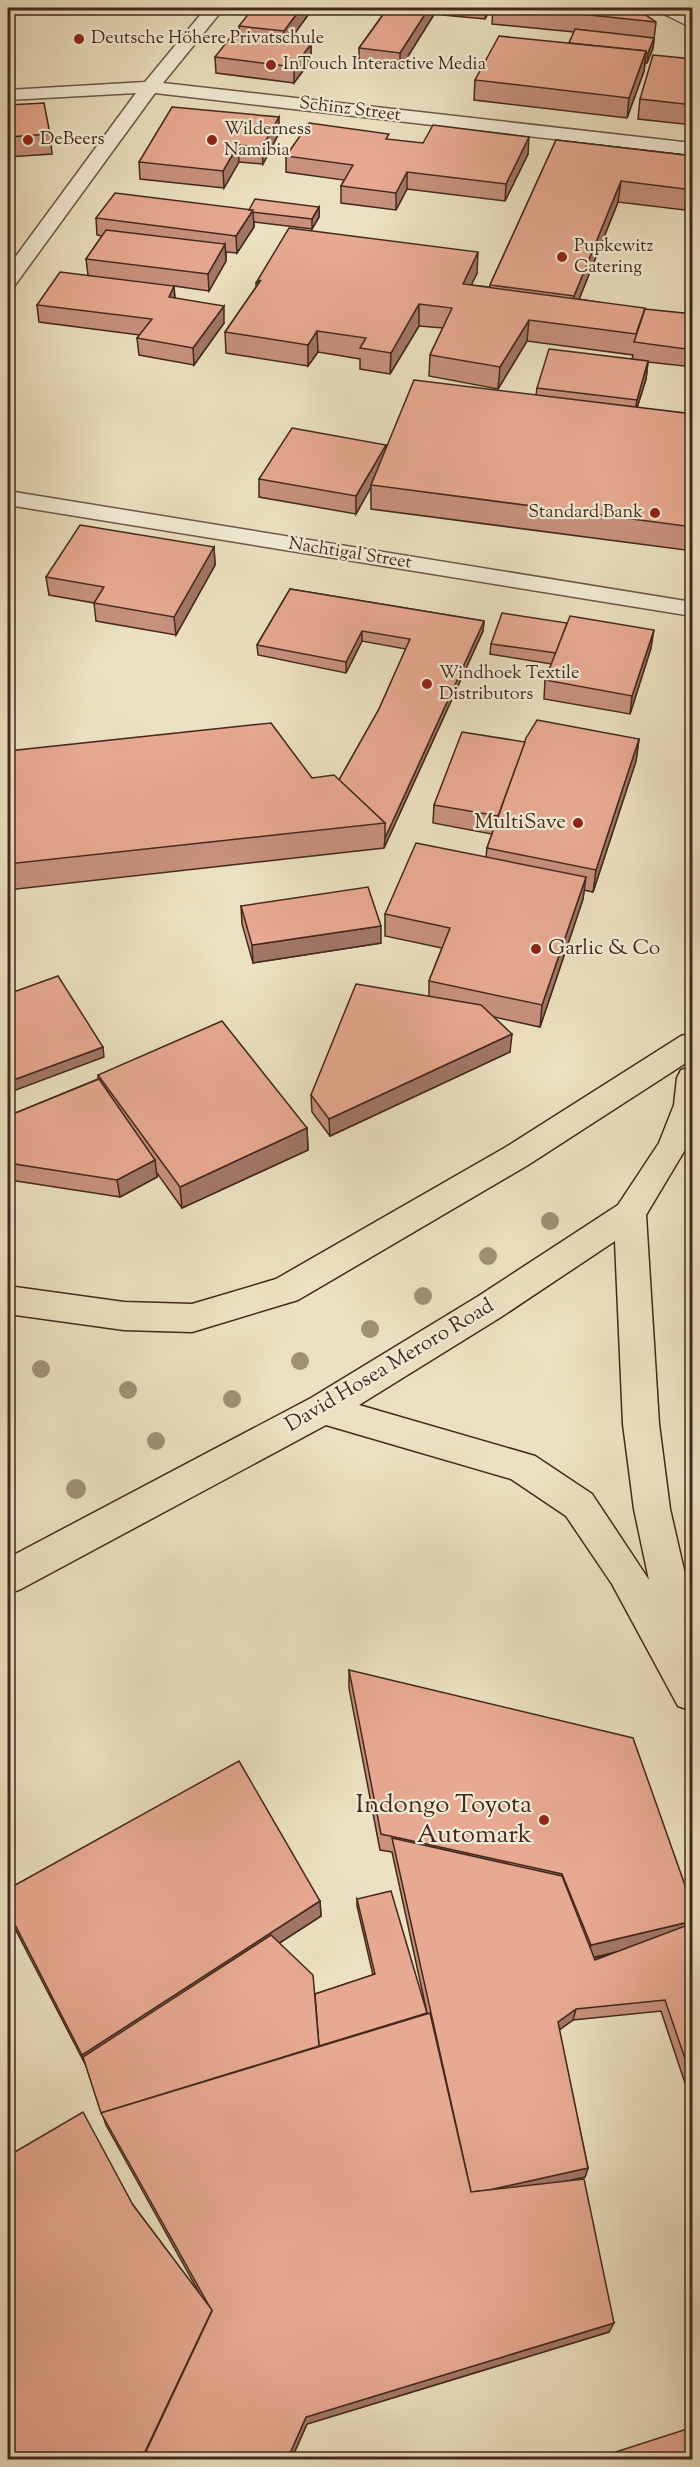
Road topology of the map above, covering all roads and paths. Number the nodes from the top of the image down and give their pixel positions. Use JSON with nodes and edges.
{"nodes":[{"id":1,"x":215,"y":8,"type":"edge"},
{"id":2,"x":666,"y":8,"type":"edge"},
{"id":3,"x":693,"y":23,"type":"edge"},
{"id":4,"x":150,"y":87,"type":"junction"},
{"id":5,"x":8,"y":95,"type":"edge"},
{"id":6,"x":693,"y":149,"type":"edge"},
{"id":7,"x":8,"y":281,"type":"edge"},
{"id":8,"x":8,"y":498,"type":"edge"},
{"id":9,"x":693,"y":609,"type":"edge"},
{"id":10,"x":693,"y":1044,"type":"edge"},
{"id":11,"x":693,"y":1078,"type":"edge"},
{"id":12,"x":630,"y":1214,"type":"junction"},
{"id":13,"x":8,"y":1300,"type":"edge"},
{"id":14,"x":323,"y":1409,"type":"junction"},
{"id":15,"x":8,"y":1577,"type":"edge"},
{"id":16,"x":693,"y":1688,"type":"edge"},
{"id":17,"x":693,"y":1693,"type":"edge"}],
"edges":[{"from":1,"to":4,"type":"street"},
{"from":2,"to":3,"type":"street"},
{"from":4,"to":5,"type":"street","name":"Schinz Street"},
{"from":4,"to":6,"type":"street","name":"Schinz Street"},
{"from":4,"to":7,"type":"street"},
{"from":8,"to":9,"type":"street","name":"Nachtigal Street"},
{"from":10,"to":13,"type":"main road"},
{"from":11,"to":12,"type":"main road","name":"David Hosea Meroro Road"},
{"from":12,"to":14,"type":"main road","name":"David Hosea Meroro Road"},
{"from":12,"to":16,"type":"main road"},
{"from":14,"to":15,"type":"main road","name":"David Hosea Meroro Road"},
{"from":14,"to":17,"type":"main road"}]}
